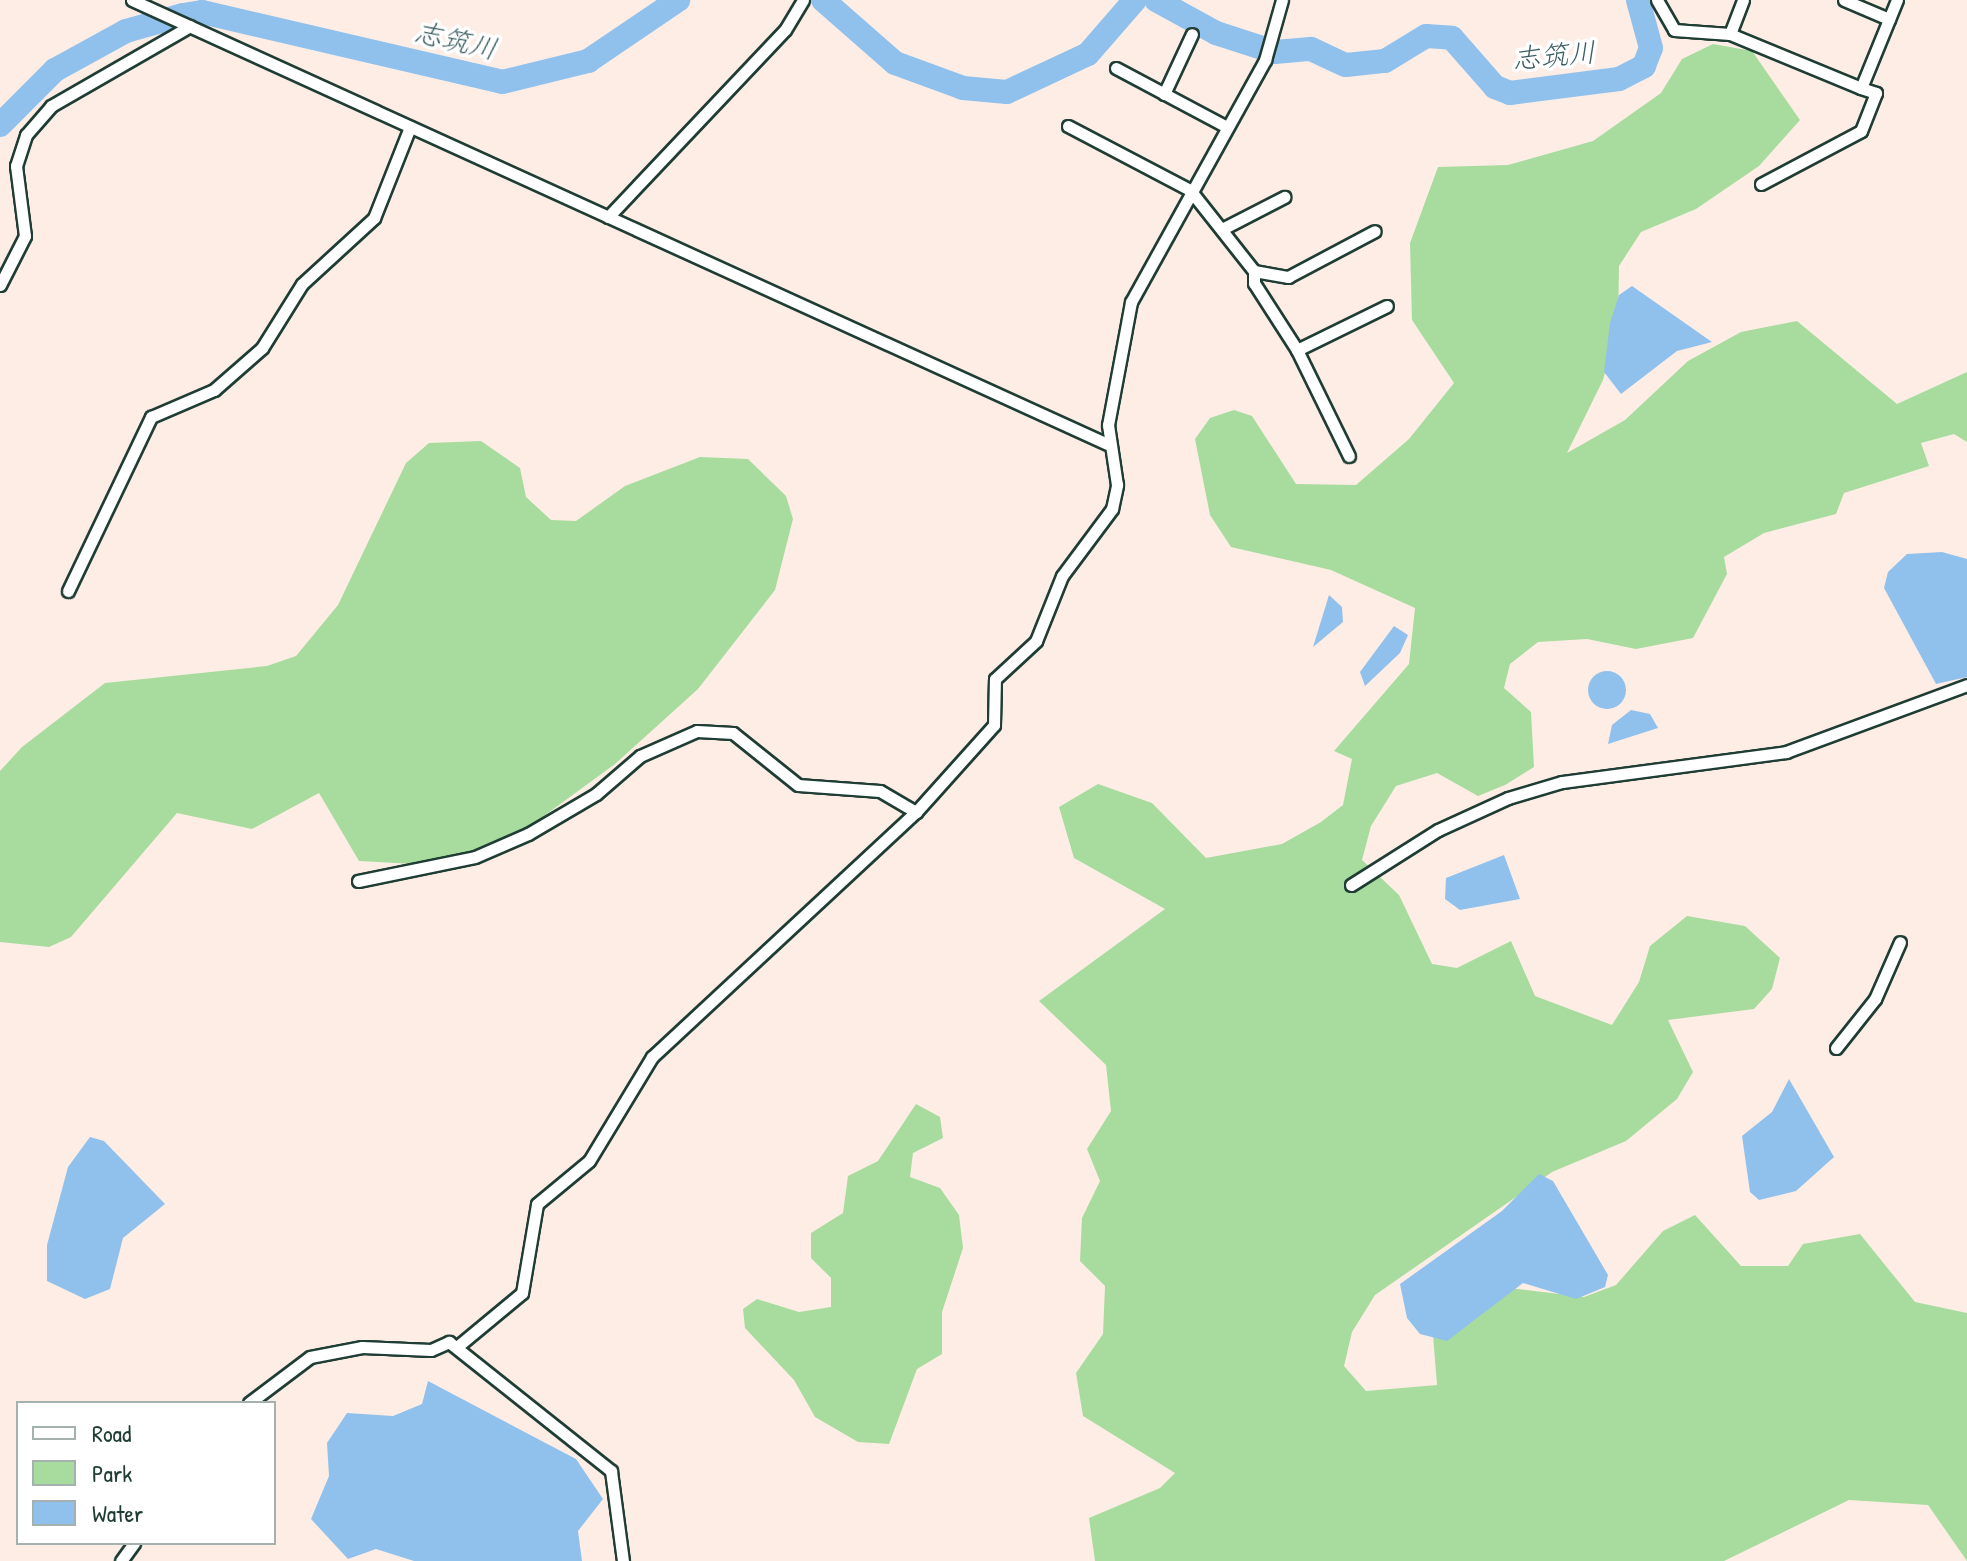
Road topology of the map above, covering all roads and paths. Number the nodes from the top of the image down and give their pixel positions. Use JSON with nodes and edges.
{"nodes":[{"id":1,"x":132,"y":0,"type":"edge"},
{"id":2,"x":1282,"y":0,"type":"edge"},
{"id":3,"x":1657,"y":0,"type":"edge"},
{"id":4,"x":1743,"y":0,"type":"edge"},
{"id":5,"x":1844,"y":0,"type":"edge"},
{"id":6,"x":1897,"y":0,"type":"edge"},
{"id":7,"x":802,"y":2,"type":"edge"},
{"id":8,"x":1889,"y":19,"type":"junction"},
{"id":9,"x":188,"y":25,"type":"junction"},
{"id":10,"x":1192,"y":34,"type":"dead end"},
{"id":11,"x":1730,"y":34,"type":"junction"},
{"id":12,"x":1116,"y":68,"type":"dead end"},
{"id":13,"x":1861,"y":88,"type":"junction"},
{"id":14,"x":1164,"y":94,"type":"junction"},
{"id":15,"x":1068,"y":126,"type":"dead end"},
{"id":16,"x":1225,"y":126,"type":"junction"},
{"id":17,"x":410,"y":127,"type":"junction"},
{"id":18,"x":1761,"y":184,"type":"dead end"},
{"id":19,"x":1190,"y":190,"type":"junction"},
{"id":20,"x":1284,"y":197,"type":"dead end"},
{"id":21,"x":608,"y":217,"type":"junction"},
{"id":22,"x":1224,"y":228,"type":"junction"},
{"id":23,"x":1375,"y":231,"type":"dead end"},
{"id":24,"x":1254,"y":271,"type":"junction"},
{"id":25,"x":0,"y":285,"type":"edge"},
{"id":26,"x":1387,"y":306,"type":"dead end"},
{"id":27,"x":1297,"y":350,"type":"junction"},
{"id":28,"x":1107,"y":444,"type":"junction"},
{"id":29,"x":1349,"y":456,"type":"dead end"},
{"id":30,"x":68,"y":591,"type":"dead end"},
{"id":31,"x":1967,"y":685,"type":"edge"},
{"id":32,"x":916,"y":812,"type":"junction"},
{"id":33,"x":358,"y":881,"type":"dead end"},
{"id":34,"x":1351,"y":885,"type":"dead end"},
{"id":35,"x":1900,"y":942,"type":"dead end"},
{"id":36,"x":1836,"y":1048,"type":"dead end"},
{"id":37,"x":458,"y":1346,"type":"junction"},
{"id":38,"x":252,"y":1401,"type":"edge"},
{"id":39,"x":623,"y":1561,"type":"edge"}],
"edges":[{"from":1,"to":9,"type":"street"},
{"from":2,"to":16,"type":"street"},
{"from":3,"to":11,"type":"street"},
{"from":4,"to":11,"type":"street"},
{"from":5,"to":8,"type":"street"},
{"from":6,"to":8,"type":"street"},
{"from":7,"to":21,"type":"street"},
{"from":8,"to":13,"type":"street"},
{"from":9,"to":17,"type":"street"},
{"from":9,"to":25,"type":"street"},
{"from":10,"to":14,"type":"street"},
{"from":11,"to":13,"type":"street"},
{"from":12,"to":14,"type":"street"},
{"from":13,"to":18,"type":"street"},
{"from":14,"to":16,"type":"street"},
{"from":15,"to":19,"type":"street"},
{"from":16,"to":19,"type":"street"},
{"from":17,"to":21,"type":"street"},
{"from":17,"to":30,"type":"street"},
{"from":19,"to":22,"type":"street"},
{"from":19,"to":28,"type":"street"},
{"from":20,"to":22,"type":"street"},
{"from":21,"to":28,"type":"street"},
{"from":22,"to":24,"type":"street"},
{"from":23,"to":24,"type":"street"},
{"from":24,"to":27,"type":"street"},
{"from":26,"to":27,"type":"street"},
{"from":27,"to":29,"type":"street"},
{"from":28,"to":32,"type":"street"},
{"from":31,"to":34,"type":"street"},
{"from":32,"to":33,"type":"street"},
{"from":32,"to":37,"type":"street"},
{"from":35,"to":36,"type":"street"},
{"from":37,"to":38,"type":"street"},
{"from":37,"to":39,"type":"street"}]}
